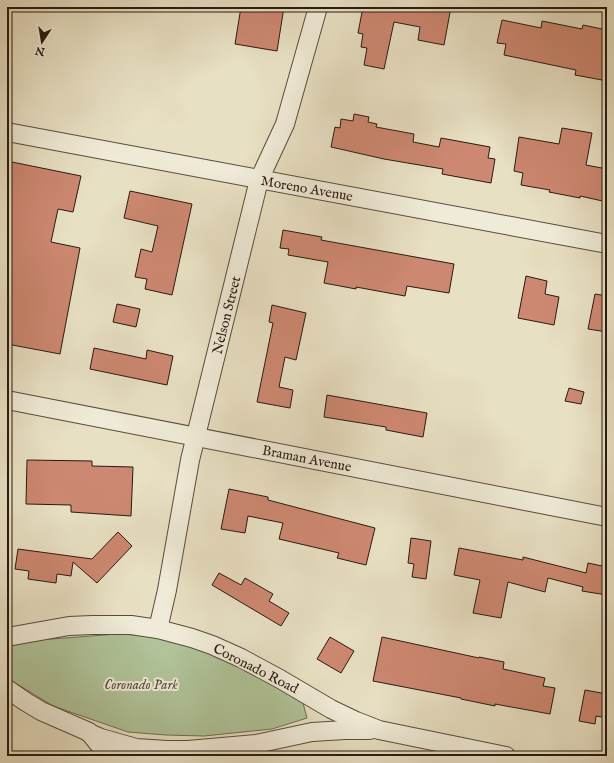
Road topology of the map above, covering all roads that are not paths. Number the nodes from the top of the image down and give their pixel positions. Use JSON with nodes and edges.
{"nodes":[{"id":1,"x":318,"y":7,"type":"edge"},
{"id":2,"x":7,"y":132,"type":"edge"},
{"id":3,"x":259,"y":180,"type":"junction"},
{"id":4,"x":607,"y":244,"type":"edge"},
{"id":5,"x":7,"y":400,"type":"edge"},
{"id":6,"x":196,"y":437,"type":"junction"},
{"id":7,"x":607,"y":517,"type":"edge"},
{"id":8,"x":158,"y":629,"type":"junction"},
{"id":9,"x":7,"y":637,"type":"edge"},
{"id":10,"x":7,"y":689,"type":"edge"},
{"id":11,"x":379,"y":730,"type":"junction"},
{"id":12,"x":89,"y":732,"type":"junction"},
{"id":13,"x":163,"y":753,"type":"edge"},
{"id":14,"x":105,"y":756,"type":"edge"},
{"id":15,"x":506,"y":756,"type":"edge"}],
"edges":[{"from":1,"to":3,"type":"street","name":"Nelson Street"},
{"from":2,"to":3,"type":"street","name":"Moreno Avenue"},
{"from":3,"to":4,"type":"street","name":"Moreno Avenue"},
{"from":3,"to":6,"type":"street","name":"Nelson Street"},
{"from":5,"to":6,"type":"street","name":"Braman Avenue"},
{"from":6,"to":7,"type":"street","name":"Braman Avenue"},
{"from":6,"to":8,"type":"street","name":"Nelson Street"},
{"from":8,"to":9,"type":"street","name":"Coronado Road"},
{"from":8,"to":11,"type":"street","name":"Coronado Road"},
{"from":10,"to":12,"type":"street","name":"Coronado Road"},
{"from":11,"to":13,"type":"street","name":"Coronado Road"},
{"from":11,"to":15,"type":"street","name":"Coronado Road"},
{"from":12,"to":13,"type":"street","name":"Coronado Road"},
{"from":12,"to":14,"type":"street","name":"Coronado Road"}]}
